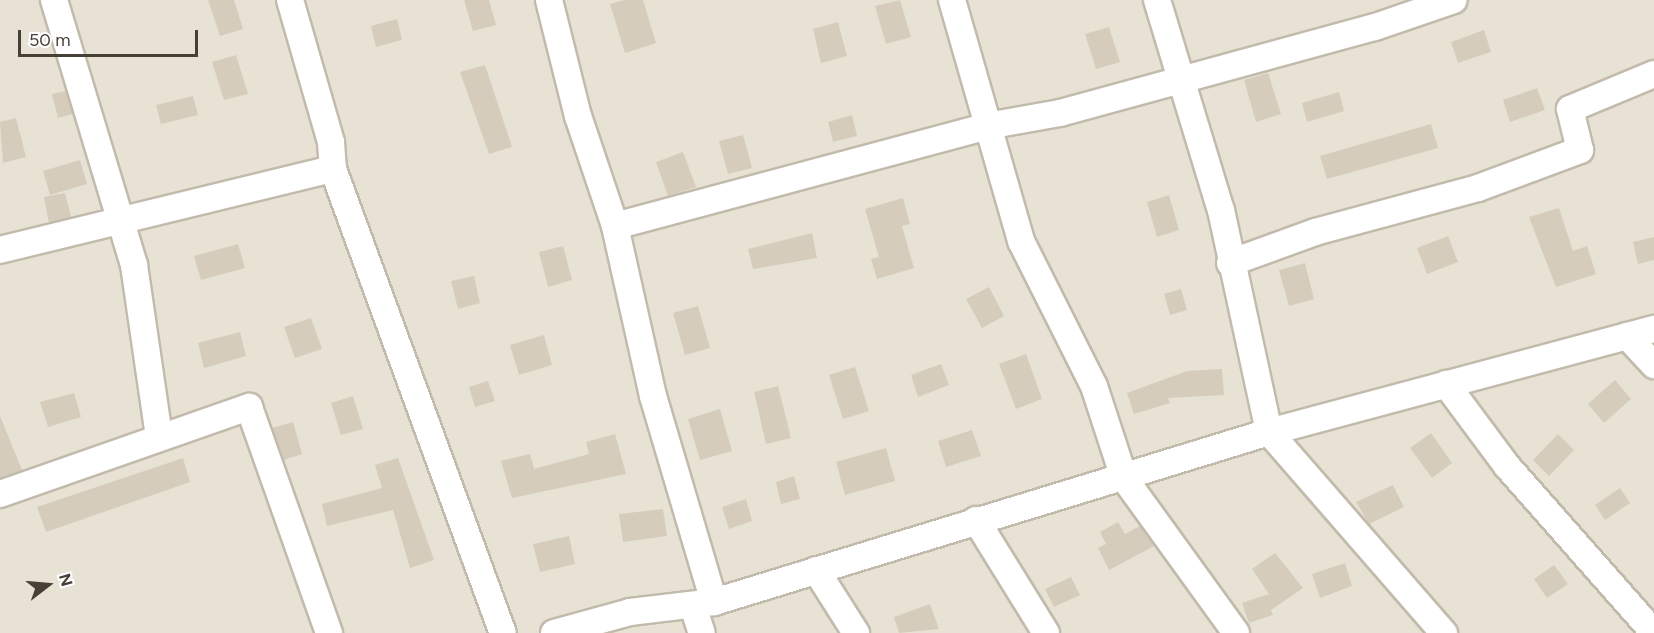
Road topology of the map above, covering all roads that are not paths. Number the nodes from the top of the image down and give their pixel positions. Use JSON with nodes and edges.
{"nodes":[{"id":1,"x":54,"y":0,"type":"edge"},
{"id":2,"x":290,"y":0,"type":"edge"},
{"id":3,"x":549,"y":0,"type":"edge"},
{"id":4,"x":952,"y":0,"type":"edge"},
{"id":5,"x":1156,"y":0,"type":"edge"},
{"id":6,"x":1454,"y":0,"type":"edge"},
{"id":7,"x":1654,"y":74,"type":"edge"},
{"id":8,"x":1181,"y":79,"type":"junction"},
{"id":9,"x":987,"y":126,"type":"junction"},
{"id":10,"x":333,"y":169,"type":"junction"},
{"id":11,"x":120,"y":223,"type":"junction"},
{"id":12,"x":615,"y":225,"type":"junction"},
{"id":13,"x":0,"y":250,"type":"edge"},
{"id":14,"x":1230,"y":263,"type":"junction"},
{"id":15,"x":1654,"y":329,"type":"edge"},
{"id":16,"x":1627,"y":336,"type":"junction"},
{"id":17,"x":1654,"y":365,"type":"edge"},
{"id":18,"x":1446,"y":384,"type":"junction"},
{"id":19,"x":1269,"y":432,"type":"junction"},
{"id":20,"x":159,"y":437,"type":"junction"},
{"id":21,"x":1124,"y":478,"type":"junction"},
{"id":22,"x":0,"y":494,"type":"edge"},
{"id":23,"x":975,"y":520,"type":"junction"},
{"id":24,"x":816,"y":570,"type":"junction"},
{"id":25,"x":703,"y":604,"type":"junction"},
{"id":26,"x":329,"y":633,"type":"edge"},
{"id":27,"x":503,"y":633,"type":"edge"},
{"id":28,"x":554,"y":633,"type":"edge"},
{"id":29,"x":702,"y":633,"type":"edge"},
{"id":30,"x":856,"y":633,"type":"edge"},
{"id":31,"x":1046,"y":633,"type":"edge"},
{"id":32,"x":1236,"y":633,"type":"edge"},
{"id":33,"x":1444,"y":633,"type":"edge"},
{"id":34,"x":1654,"y":633,"type":"edge"}],
"edges":[{"from":1,"to":11,"type":"street"},
{"from":2,"to":10,"type":"street"},
{"from":3,"to":12,"type":"street"},
{"from":4,"to":9,"type":"street"},
{"from":5,"to":8,"type":"street"},
{"from":6,"to":8,"type":"street"},
{"from":7,"to":14,"type":"street"},
{"from":8,"to":9,"type":"street"},
{"from":8,"to":14,"type":"street"},
{"from":9,"to":12,"type":"street"},
{"from":9,"to":21,"type":"street"},
{"from":10,"to":11,"type":"street"},
{"from":10,"to":27,"type":"street"},
{"from":11,"to":13,"type":"street"},
{"from":11,"to":20,"type":"street"},
{"from":12,"to":25,"type":"street"},
{"from":14,"to":19,"type":"street"},
{"from":15,"to":16,"type":"street"},
{"from":16,"to":17,"type":"street"},
{"from":16,"to":18,"type":"street"},
{"from":18,"to":19,"type":"street"},
{"from":18,"to":34,"type":"street"},
{"from":19,"to":21,"type":"street"},
{"from":19,"to":33,"type":"street"},
{"from":20,"to":22,"type":"street"},
{"from":20,"to":26,"type":"street"},
{"from":21,"to":23,"type":"street"},
{"from":21,"to":32,"type":"street"},
{"from":23,"to":24,"type":"street"},
{"from":23,"to":31,"type":"street"},
{"from":24,"to":25,"type":"street"},
{"from":24,"to":30,"type":"street"},
{"from":25,"to":28,"type":"street"},
{"from":25,"to":29,"type":"street"}]}
